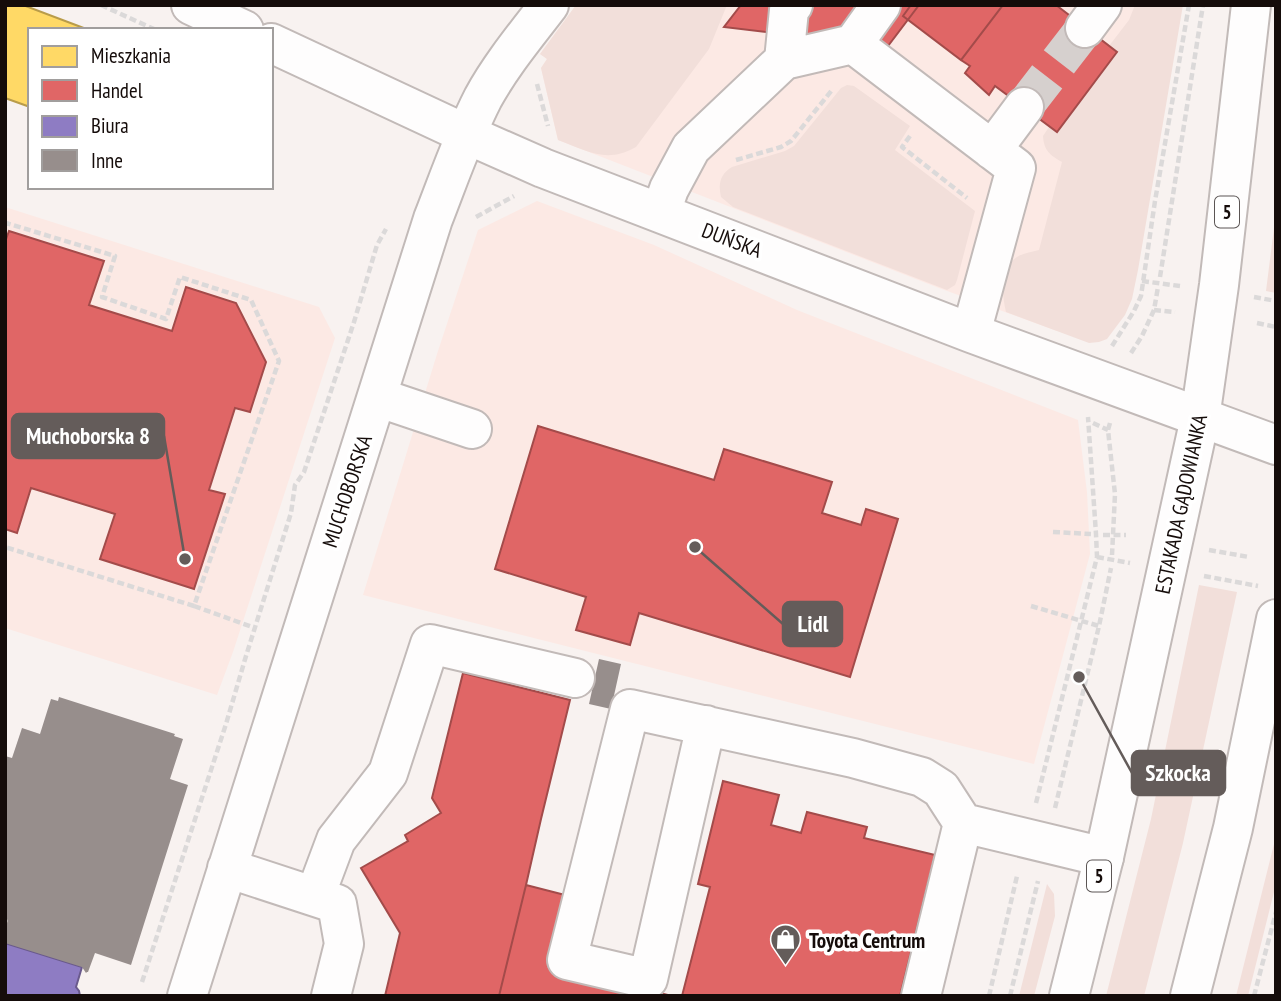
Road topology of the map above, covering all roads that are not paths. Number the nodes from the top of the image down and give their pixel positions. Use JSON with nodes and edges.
{"nodes":[{"id":1,"x":191,"y":5,"type":"edge"},
{"id":2,"x":549,"y":5,"type":"edge"},
{"id":3,"x":793,"y":5,"type":"edge"},
{"id":4,"x":881,"y":5,"type":"edge"},
{"id":5,"x":1251,"y":5,"type":"edge"},
{"id":6,"x":240,"y":28,"type":"edge"},
{"id":7,"x":273,"y":44,"type":"edge"},
{"id":8,"x":853,"y":44,"type":"junction"},
{"id":9,"x":784,"y":60,"type":"junction"},
{"id":10,"x":1024,"y":107,"type":"tunnel mouth"},
{"id":11,"x":466,"y":134,"type":"junction"},
{"id":12,"x":992,"y":150,"type":"junction"},
{"id":13,"x":661,"y":212,"type":"junction"},
{"id":14,"x":971,"y":334,"type":"junction"},
{"id":15,"x":377,"y":397,"type":"junction"},
{"id":16,"x":1200,"y":418,"type":"junction"},
{"id":17,"x":472,"y":429,"type":"dead end"},
{"id":18,"x":1276,"y":445,"type":"edge"},
{"id":19,"x":1276,"y":620,"type":"edge"},
{"id":20,"x":575,"y":678,"type":"dead end"},
{"id":21,"x":706,"y":725,"type":"junction"},
{"id":22,"x":963,"y":823,"type":"junction"},
{"id":23,"x":1104,"y":857,"type":"junction"},
{"id":24,"x":227,"y":869,"type":"junction"},
{"id":25,"x":315,"y":896,"type":"junction"},
{"id":26,"x":187,"y":996,"type":"edge"},
{"id":27,"x":331,"y":996,"type":"edge"},
{"id":28,"x":921,"y":996,"type":"edge"},
{"id":29,"x":1069,"y":996,"type":"edge"},
{"id":30,"x":1191,"y":996,"type":"edge"}],
"edges":[{"from":1,"to":6,"type":"street"},
{"from":2,"to":11,"type":"street","name":"MUCHOBORSKA"},
{"from":3,"to":9,"type":"street"},
{"from":4,"to":8,"type":"street"},
{"from":5,"to":16,"type":"street","name":"ESTAKADA GĄDOWIANKA","number":"5"},
{"from":7,"to":11,"type":"street","name":"DUŃSKA"},
{"from":8,"to":9,"type":"street"},
{"from":8,"to":12,"type":"street"},
{"from":9,"to":13,"type":"street"},
{"from":10,"to":12,"type":"street"},
{"from":11,"to":13,"type":"street","name":"DUŃSKA"},
{"from":11,"to":15,"type":"street","name":"MUCHOBORSKA"},
{"from":12,"to":14,"type":"street"},
{"from":13,"to":14,"type":"street","name":"DUŃSKA"},
{"from":14,"to":16,"type":"street","name":"DUŃSKA"},
{"from":15,"to":17,"type":"street"},
{"from":15,"to":24,"type":"street","name":"MUCHOBORSKA"},
{"from":16,"to":18,"type":"street","name":"DUŃSKA"},
{"from":16,"to":23,"type":"street","name":"ESTAKADA GĄDOWIANKA","number":"5"},
{"from":19,"to":30,"type":"street"},
{"from":20,"to":25,"type":"street"},
{"from":21,"to":21,"type":"street"},
{"from":21,"to":22,"type":"street"},
{"from":22,"to":23,"type":"street"},
{"from":22,"to":28,"type":"street"},
{"from":23,"to":29,"type":"street","name":"ESTAKADA GĄDOWIANKA","number":"5"},
{"from":24,"to":25,"type":"street"},
{"from":24,"to":26,"type":"street","name":"MUCHOBORSKA"},
{"from":25,"to":27,"type":"street"}]}
